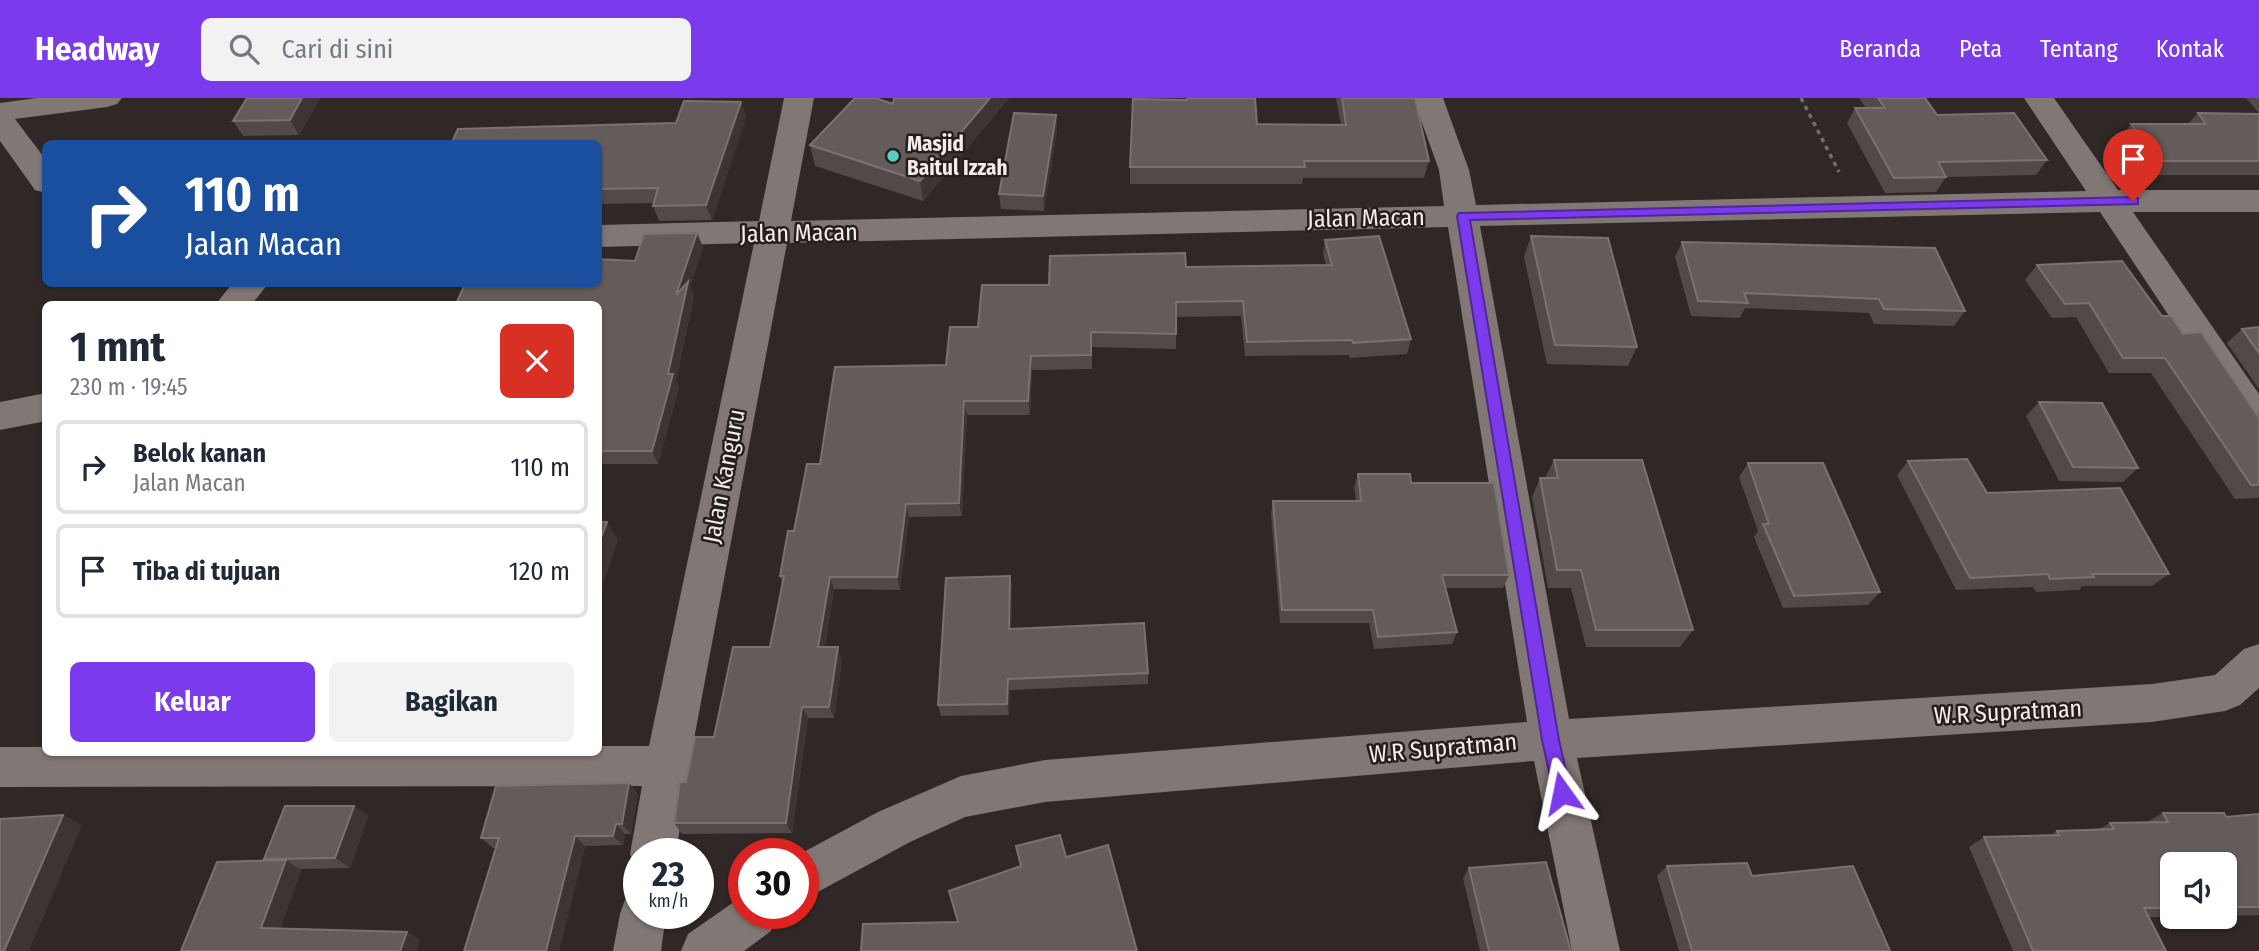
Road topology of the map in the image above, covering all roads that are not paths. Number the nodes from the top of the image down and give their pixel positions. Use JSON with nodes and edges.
{"nodes":[{"id":1,"x":107,"y":98,"type":"edge"},
{"id":2,"x":799,"y":98,"type":"edge"},
{"id":3,"x":1428,"y":98,"type":"edge"},
{"id":4,"x":2039,"y":98,"type":"edge"},
{"id":5,"x":0,"y":112,"type":"edge"},
{"id":6,"x":0,"y":120,"type":"edge"},
{"id":7,"x":42,"y":178,"type":"edge"},
{"id":8,"x":2108,"y":201,"type":"junction"},
{"id":9,"x":2259,"y":201,"type":"edge"},
{"id":10,"x":1463,"y":216,"type":"junction"},
{"id":11,"x":771,"y":234,"type":"junction"},
{"id":12,"x":602,"y":236,"type":"edge"},
{"id":13,"x":248,"y":287,"type":"edge"},
{"id":14,"x":236,"y":301,"type":"edge"},
{"id":15,"x":42,"y":408,"type":"edge"},
{"id":16,"x":0,"y":416,"type":"edge"},
{"id":17,"x":2259,"y":422,"type":"edge"},
{"id":18,"x":2259,"y":662,"type":"edge"},
{"id":19,"x":1550,"y":740,"type":"junction"},
{"id":20,"x":667,"y":766,"type":"junction"},
{"id":21,"x":0,"y":767,"type":"edge"},
{"id":22,"x":656,"y":838,"type":"edge"},
{"id":23,"x":819,"y":868,"type":"edge"},
{"id":24,"x":641,"y":929,"type":"edge"},
{"id":25,"x":734,"y":929,"type":"edge"},
{"id":26,"x":637,"y":951,"type":"edge"},
{"id":27,"x":705,"y":951,"type":"edge"},
{"id":28,"x":1596,"y":951,"type":"edge"}],
"edges":[{"from":1,"to":5,"type":"street"},
{"from":2,"to":11,"type":"street","name":"Jalan Kanguru"},
{"from":3,"to":10,"type":"street"},
{"from":4,"to":8,"type":"street"},
{"from":6,"to":7,"type":"street"},
{"from":8,"to":9,"type":"street","name":"Jalan Macan"},
{"from":8,"to":10,"type":"street","name":"Jalan Macan"},
{"from":8,"to":17,"type":"street"},
{"from":10,"to":11,"type":"street","name":"Jalan Macan"},
{"from":10,"to":19,"type":"street"},
{"from":11,"to":12,"type":"street","name":"Jalan Macan"},
{"from":11,"to":20,"type":"street","name":"Jalan Kanguru"},
{"from":13,"to":14,"type":"street"},
{"from":15,"to":16,"type":"street"},
{"from":18,"to":19,"type":"street","name":"W.R Supratman"},
{"from":19,"to":23,"type":"street","name":"W.R Supratman"},
{"from":19,"to":28,"type":"street"},
{"from":20,"to":21,"type":"street"},
{"from":20,"to":22,"type":"street","name":"Jalan Kanguru"},
{"from":24,"to":26,"type":"street"},
{"from":25,"to":27,"type":"street"}]}
